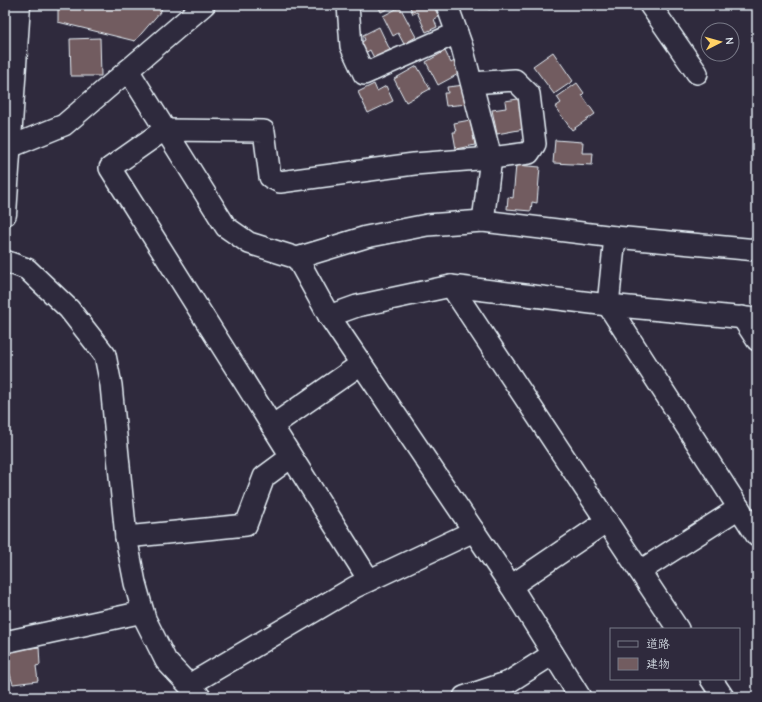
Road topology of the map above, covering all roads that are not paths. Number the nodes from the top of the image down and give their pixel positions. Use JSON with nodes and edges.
{"nodes":[{"id":1,"x":20,"y":5,"type":"edge"},
{"id":2,"x":204,"y":5,"type":"edge"},
{"id":3,"x":348,"y":5,"type":"edge"},
{"id":4,"x":447,"y":5,"type":"edge"},
{"id":5,"x":650,"y":5,"type":"edge"},
{"id":6,"x":457,"y":33,"type":"junction"},
{"id":7,"x":11,"y":49,"type":"edge"},
{"id":8,"x":128,"y":70,"type":"junction"},
{"id":9,"x":697,"y":74,"type":"dead end"},
{"id":10,"x":472,"y":83,"type":"junction"},
{"id":11,"x":164,"y":130,"type":"junction"},
{"id":12,"x":7,"y":147,"type":"edge"},
{"id":13,"x":491,"y":158,"type":"junction"},
{"id":14,"x":5,"y":214,"type":"edge"},
{"id":15,"x":483,"y":221,"type":"junction"},
{"id":16,"x":615,"y":237,"type":"junction"},
{"id":17,"x":757,"y":250,"type":"edge"},
{"id":18,"x":297,"y":258,"type":"junction"},
{"id":19,"x":5,"y":261,"type":"edge"},
{"id":20,"x":452,"y":286,"type":"junction"},
{"id":21,"x":608,"y":305,"type":"junction"},
{"id":22,"x":329,"y":316,"type":"junction"},
{"id":23,"x":749,"y":318,"type":"edge"},
{"id":24,"x":757,"y":340,"type":"edge"},
{"id":25,"x":361,"y":364,"type":"junction"},
{"id":26,"x":272,"y":426,"type":"junction"},
{"id":27,"x":291,"y":457,"type":"junction"},
{"id":28,"x":739,"y":508,"type":"junction"},
{"id":29,"x":607,"y":521,"type":"junction"},
{"id":30,"x":474,"y":531,"type":"junction"},
{"id":31,"x":757,"y":536,"type":"edge"},
{"id":32,"x":126,"y":537,"type":"junction"},
{"id":33,"x":640,"y":571,"type":"junction"},
{"id":34,"x":369,"y":580,"type":"junction"},
{"id":35,"x":511,"y":586,"type":"junction"},
{"id":36,"x":143,"y":612,"type":"junction"},
{"id":37,"x":677,"y":628,"type":"edge"},
{"id":38,"x":5,"y":642,"type":"edge"},
{"id":39,"x":553,"y":654,"type":"junction"},
{"id":40,"x":712,"y":680,"type":"edge"},
{"id":41,"x":195,"y":691,"type":"edge"},
{"id":42,"x":464,"y":697,"type":"edge"},
{"id":43,"x":580,"y":697,"type":"edge"},
{"id":44,"x":723,"y":697,"type":"edge"}],
"edges":[{"from":1,"to":7,"type":"main road"},
{"from":2,"to":8,"type":"street"},
{"from":3,"to":6,"type":"street"},
{"from":4,"to":6,"type":"street"},
{"from":5,"to":9,"type":"street"},
{"from":6,"to":10,"type":"street"},
{"from":7,"to":12,"type":"main road"},
{"from":8,"to":11,"type":"street"},
{"from":8,"to":12,"type":"street"},
{"from":10,"to":13,"type":"street"},
{"from":10,"to":13,"type":"street"},
{"from":11,"to":13,"type":"street"},
{"from":11,"to":18,"type":"street"},
{"from":11,"to":26,"type":"street"},
{"from":12,"to":14,"type":"main road"},
{"from":13,"to":15,"type":"street"},
{"from":15,"to":16,"type":"street"},
{"from":15,"to":18,"type":"street"},
{"from":16,"to":17,"type":"street"},
{"from":16,"to":21,"type":"street"},
{"from":18,"to":22,"type":"street"},
{"from":19,"to":32,"type":"street"},
{"from":20,"to":21,"type":"street"},
{"from":20,"to":22,"type":"street"},
{"from":20,"to":29,"type":"street"},
{"from":21,"to":23,"type":"street"},
{"from":21,"to":28,"type":"street"},
{"from":22,"to":25,"type":"street"},
{"from":23,"to":24,"type":"street"},
{"from":25,"to":26,"type":"street"},
{"from":25,"to":30,"type":"street"},
{"from":26,"to":27,"type":"street"},
{"from":27,"to":32,"type":"street"},
{"from":27,"to":34,"type":"street"},
{"from":28,"to":31,"type":"street"},
{"from":28,"to":33,"type":"street"},
{"from":29,"to":33,"type":"street"},
{"from":29,"to":35,"type":"street"},
{"from":30,"to":34,"type":"street"},
{"from":30,"to":35,"type":"street"},
{"from":32,"to":36,"type":"street"},
{"from":33,"to":37,"type":"street"},
{"from":34,"to":41,"type":"street"},
{"from":35,"to":39,"type":"street"},
{"from":36,"to":38,"type":"street"},
{"from":36,"to":41,"type":"street"},
{"from":39,"to":42,"type":"street"},
{"from":39,"to":43,"type":"street"},
{"from":40,"to":44,"type":"street"}]}
